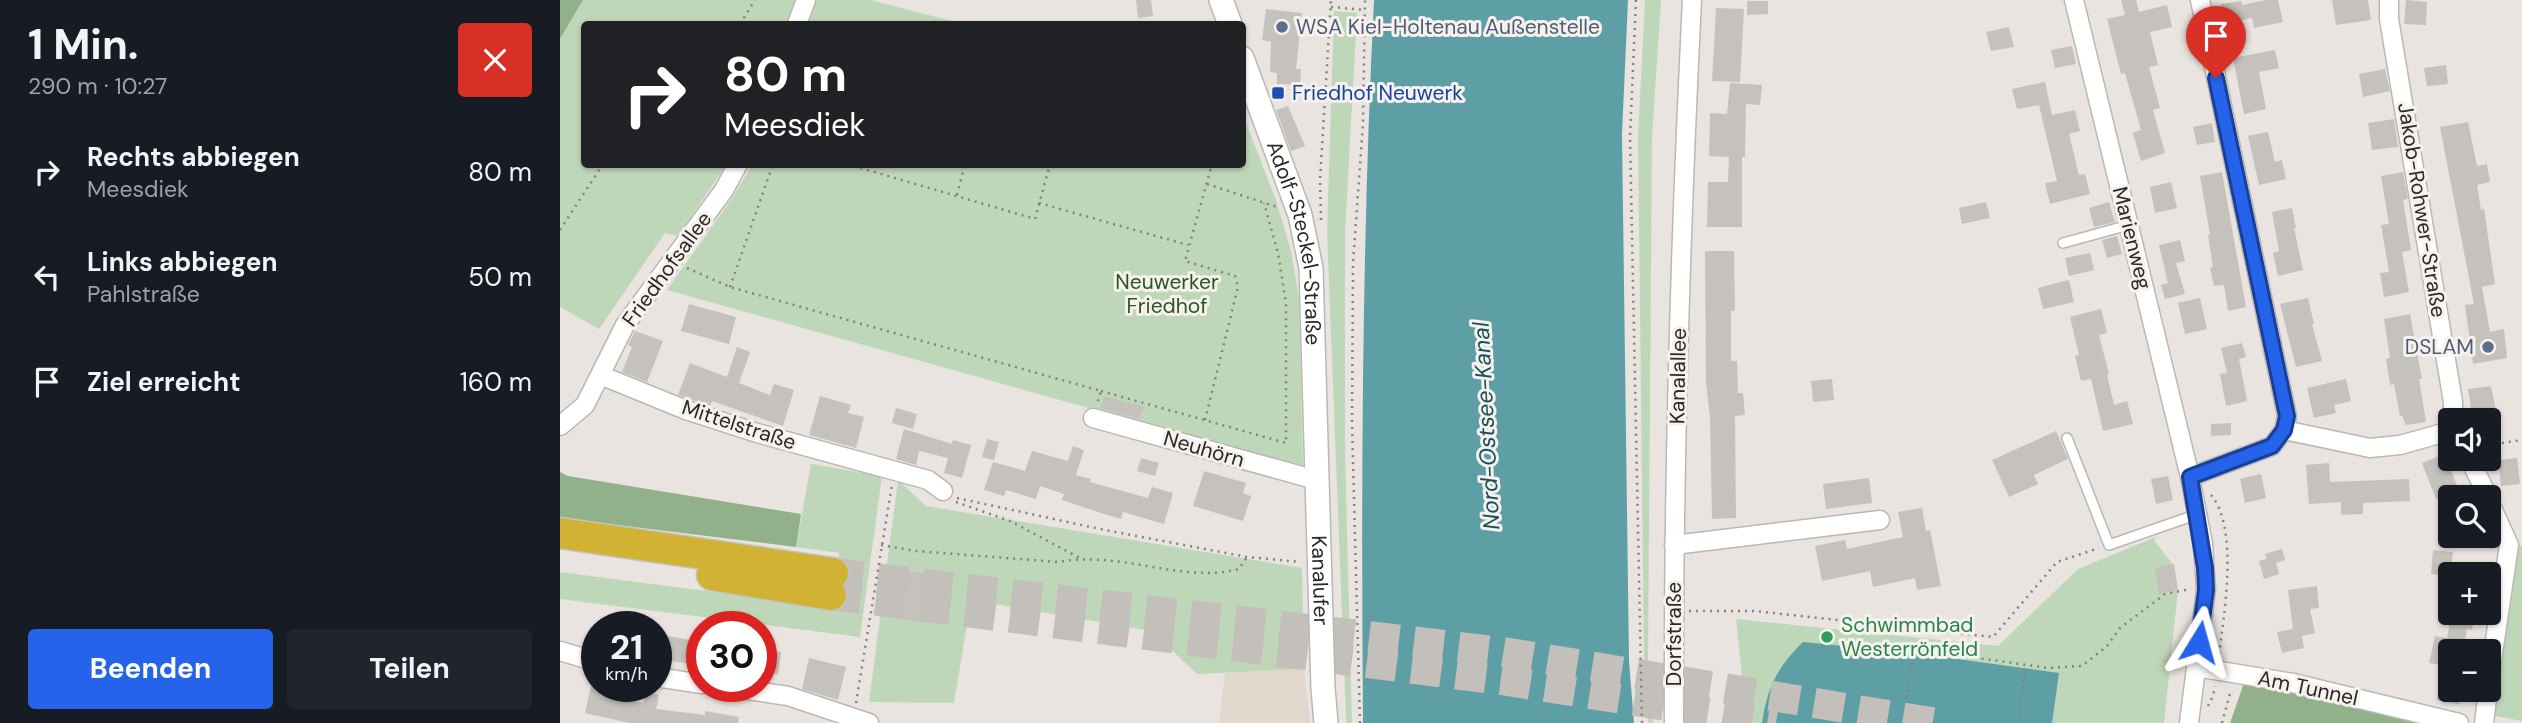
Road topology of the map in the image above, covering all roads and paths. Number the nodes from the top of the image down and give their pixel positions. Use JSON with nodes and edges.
{"nodes":[{"id":1,"x":755,"y":0,"type":"edge"},
{"id":2,"x":806,"y":0,"type":"edge"},
{"id":3,"x":1221,"y":0,"type":"edge"},
{"id":4,"x":1365,"y":0,"type":"edge"},
{"id":5,"x":1636,"y":0,"type":"edge"},
{"id":6,"x":1692,"y":0,"type":"edge"},
{"id":7,"x":2074,"y":0,"type":"edge"},
{"id":8,"x":2200,"y":0,"type":"edge"},
{"id":9,"x":2389,"y":0,"type":"edge"},
{"id":10,"x":1331,"y":7,"type":"dead end"},
{"id":11,"x":1365,"y":10,"type":"junction"},
{"id":12,"x":742,"y":21,"type":"edge"},
{"id":13,"x":798,"y":21,"type":"edge"},
{"id":14,"x":1229,"y":21,"type":"edge"},
{"id":15,"x":1246,"y":67,"type":"edge"},
{"id":16,"x":600,"y":168,"type":"edge"},
{"id":17,"x":736,"y":168,"type":"edge"},
{"id":18,"x":772,"y":168,"type":"edge"},
{"id":19,"x":861,"y":168,"type":"edge"},
{"id":20,"x":964,"y":168,"type":"edge"},
{"id":21,"x":1049,"y":168,"type":"edge"},
{"id":22,"x":1211,"y":168,"type":"edge"},
{"id":23,"x":1207,"y":184,"type":"junction"},
{"id":24,"x":956,"y":196,"type":"junction"},
{"id":25,"x":1039,"y":203,"type":"junction"},
{"id":26,"x":1264,"y":203,"type":"junction"},
{"id":27,"x":1311,"y":214,"type":"junction"},
{"id":28,"x":2129,"y":225,"type":"junction"},
{"id":29,"x":560,"y":230,"type":"edge"},
{"id":30,"x":2063,"y":243,"type":"dead end"},
{"id":31,"x":1189,"y":246,"type":"junction"},
{"id":32,"x":672,"y":260,"type":"junction"},
{"id":33,"x":730,"y":287,"type":"junction"},
{"id":34,"x":600,"y":375,"type":"junction"},
{"id":35,"x":1101,"y":391,"type":"junction"},
{"id":36,"x":2454,"y":408,"type":"edge"},
{"id":37,"x":1093,"y":418,"type":"joint"},
{"id":38,"x":1205,"y":420,"type":"junction"},
{"id":39,"x":560,"y":426,"type":"edge"},
{"id":40,"x":2284,"y":430,"type":"junction"},
{"id":41,"x":2438,"y":434,"type":"edge"},
{"id":42,"x":1315,"y":436,"type":"joint"},
{"id":43,"x":2067,"y":439,"type":"dead end"},
{"id":44,"x":2522,"y":440,"type":"edge"},
{"id":45,"x":2501,"y":443,"type":"edge"},
{"id":46,"x":893,"y":471,"type":"junction"},
{"id":47,"x":2190,"y":477,"type":"junction"},
{"id":48,"x":1316,"y":480,"type":"junction"},
{"id":49,"x":943,"y":491,"type":"junction"},
{"id":50,"x":2197,"y":513,"type":"junction"},
{"id":51,"x":1880,"y":520,"type":"dead end"},
{"id":52,"x":2501,"y":527,"type":"edge"},
{"id":53,"x":560,"y":533,"type":"edge"},
{"id":54,"x":881,"y":545,"type":"junction"},
{"id":55,"x":1674,"y":545,"type":"junction"},
{"id":56,"x":2109,"y":545,"type":"junction"},
{"id":57,"x":560,"y":550,"type":"edge"},
{"id":58,"x":1247,"y":557,"type":"junction"},
{"id":59,"x":1080,"y":558,"type":"junction"},
{"id":60,"x":1319,"y":564,"type":"junction"},
{"id":61,"x":2206,"y":590,"type":"junction"},
{"id":62,"x":1674,"y":611,"type":"junction"},
{"id":63,"x":2495,"y":639,"type":"edge"},
{"id":64,"x":560,"y":651,"type":"edge"},
{"id":65,"x":581,"y":657,"type":"edge"},
{"id":66,"x":2196,"y":667,"type":"junction"},
{"id":67,"x":2026,"y":668,"type":"dead end"},
{"id":68,"x":2235,"y":673,"type":"junction"},
{"id":69,"x":777,"y":694,"type":"edge"},
{"id":70,"x":1906,"y":699,"type":"dead end"},
{"id":71,"x":2486,"y":702,"type":"edge"},
{"id":72,"x":2019,"y":716,"type":"dead end"},
{"id":73,"x":861,"y":720,"type":"edge"},
{"id":74,"x":1326,"y":723,"type":"edge"},
{"id":75,"x":1360,"y":723,"type":"edge"},
{"id":76,"x":1642,"y":723,"type":"edge"},
{"id":77,"x":1674,"y":723,"type":"edge"},
{"id":78,"x":2189,"y":723,"type":"edge"},
{"id":79,"x":2222,"y":723,"type":"edge"},
{"id":80,"x":2459,"y":723,"type":"edge"},
{"id":81,"x":2484,"y":723,"type":"edge"}],
"edges":[{"from":1,"to":12,"type":"path"},
{"from":2,"to":13,"type":"street"},
{"from":3,"to":14,"type":"street"},
{"from":4,"to":11,"type":"path"},
{"from":5,"to":76,"type":"path"},
{"from":6,"to":55,"type":"street","name":"Kanalallee"},
{"from":7,"to":28,"type":"street","name":"Marienweg"},
{"from":8,"to":40,"type":"street"},
{"from":9,"to":36,"type":"street","name":"Jakob-Rohwer-Straße"},
{"from":10,"to":11,"type":"path"},
{"from":11,"to":75,"type":"path"},
{"from":15,"to":27,"type":"street","name":"Adolf-Steckel-Straße"},
{"from":16,"to":29,"type":"path"},
{"from":17,"to":32,"type":"street","name":"Friedhofsallee"},
{"from":18,"to":33,"type":"path"},
{"from":19,"to":24,"type":"path"},
{"from":20,"to":24,"type":"path"},
{"from":21,"to":25,"type":"path"},
{"from":22,"to":23,"type":"path"},
{"from":23,"to":26,"type":"path"},
{"from":23,"to":31,"type":"path"},
{"from":24,"to":25,"type":"path"},
{"from":25,"to":31,"type":"path"},
{"from":26,"to":27,"type":"path"},
{"from":26,"to":38,"type":"path"},
{"from":27,"to":42,"type":"street","name":"Adolf-Steckel-Straße"},
{"from":28,"to":30,"type":"lane"},
{"from":28,"to":47,"type":"street","name":"Marienweg"},
{"from":31,"to":38,"type":"path"},
{"from":32,"to":33,"type":"path"},
{"from":32,"to":34,"type":"street","name":"Friedhofsallee"},
{"from":33,"to":35,"type":"path"},
{"from":34,"to":39,"type":"street"},
{"from":34,"to":46,"type":"street","name":"Mittelstraße"},
{"from":35,"to":37,"type":"path"},
{"from":35,"to":38,"type":"path"},
{"from":37,"to":48,"type":"street","name":"Neuhörn"},
{"from":40,"to":41,"type":"street"},
{"from":40,"to":47,"type":"street"},
{"from":42,"to":48,"type":"street","name":"Kanalufer"},
{"from":43,"to":56,"type":"lane"},
{"from":44,"to":45,"type":"path"},
{"from":46,"to":49,"type":"street","name":"Mittelstraße"},
{"from":46,"to":54,"type":"path"},
{"from":47,"to":50,"type":"street","name":"Marienweg"},
{"from":48,"to":60,"type":"street","name":"Kanalufer"},
{"from":49,"to":58,"type":"path"},
{"from":49,"to":59,"type":"path"},
{"from":50,"to":56,"type":"lane"},
{"from":50,"to":61,"type":"street","name":"Marienweg"},
{"from":51,"to":55,"type":"street"},
{"from":52,"to":63,"type":"street"},
{"from":53,"to":57,"type":"highway"},
{"from":54,"to":59,"type":"path"},
{"from":54,"to":73,"type":"path"},
{"from":55,"to":62,"type":"street","name":"Dorfstraße"},
{"from":56,"to":62,"type":"path"},
{"from":58,"to":59,"type":"path"},
{"from":58,"to":60,"type":"path"},
{"from":60,"to":74,"type":"street","name":"Kanalufer"},
{"from":61,"to":66,"type":"street","name":"Marienweg"},
{"from":61,"to":70,"type":"path"},
{"from":62,"to":77,"type":"street","name":"Dorfstraße"},
{"from":64,"to":65,"type":"street"},
{"from":66,"to":68,"type":"street","name":"Am Tunnel"},
{"from":66,"to":78,"type":"street","name":"Marienweg"},
{"from":67,"to":72,"type":"path"},
{"from":68,"to":79,"type":"path"},
{"from":68,"to":80,"type":"street","name":"Am Tunnel"},
{"from":69,"to":73,"type":"street"},
{"from":71,"to":81,"type":"street"}]}
